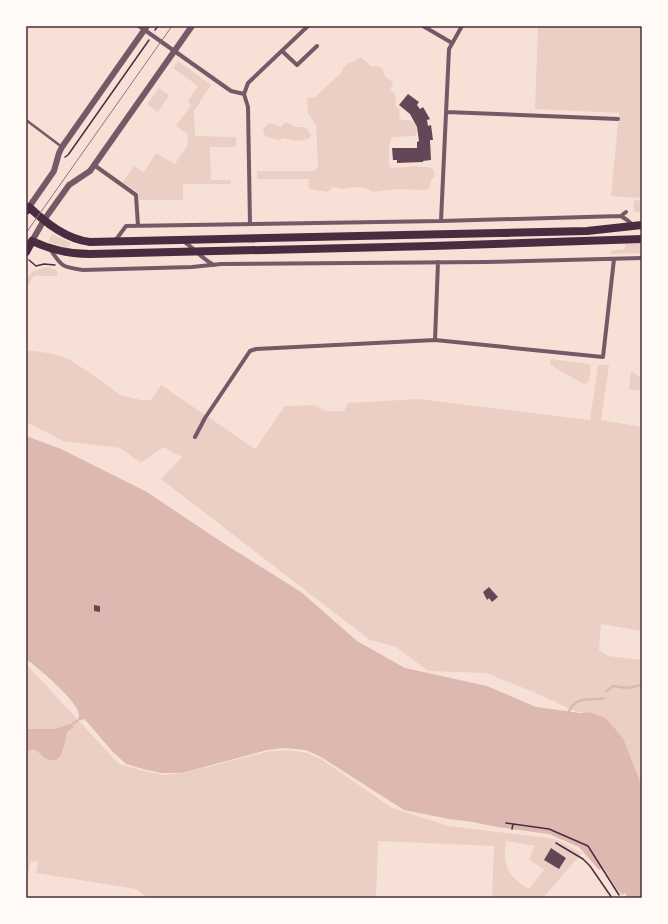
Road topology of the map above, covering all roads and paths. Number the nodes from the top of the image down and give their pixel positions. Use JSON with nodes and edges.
{"nodes":[{"id":1,"x":158,"y":26,"type":"edge"},
{"id":2,"x":192,"y":26,"type":"edge"},
{"id":3,"x":308,"y":26,"type":"edge"},
{"id":4,"x":424,"y":26,"type":"edge"},
{"id":5,"x":462,"y":26,"type":"edge"},
{"id":6,"x":143,"y":27,"type":"edge"},
{"id":7,"x":152,"y":35,"type":"junction"},
{"id":8,"x":452,"y":43,"type":"junction"},
{"id":9,"x":317,"y":46,"type":"dead end"},
{"id":10,"x":174,"y":51,"type":"junction"},
{"id":11,"x":282,"y":51,"type":"junction"},
{"id":12,"x":244,"y":94,"type":"junction"},
{"id":13,"x":446,"y":112,"type":"junction"},
{"id":14,"x":26,"y":120,"type":"edge"},
{"id":15,"x":618,"y":120,"type":"dead end"},
{"id":16,"x":62,"y":147,"type":"junction"},
{"id":17,"x":68,"y":155,"type":"dead end"},
{"id":18,"x":94,"y":165,"type":"junction"},
{"id":19,"x":28,"y":209,"type":"edge"},
{"id":20,"x":626,"y":212,"type":"dead end"},
{"id":21,"x":621,"y":216,"type":"junction"},
{"id":22,"x":44,"y":220,"type":"junction"},
{"id":23,"x":441,"y":221,"type":"junction"},
{"id":24,"x":250,"y":224,"type":"junction"},
{"id":25,"x":642,"y":225,"type":"edge"},
{"id":26,"x":138,"y":226,"type":"junction"},
{"id":27,"x":633,"y":226,"type":"junction"},
{"id":28,"x":642,"y":239,"type":"edge"},
{"id":29,"x":180,"y":240,"type":"junction"},
{"id":30,"x":32,"y":241,"type":"junction"},
{"id":31,"x":114,"y":241,"type":"junction"},
{"id":32,"x":50,"y":249,"type":"junction"},
{"id":33,"x":26,"y":252,"type":"edge"},
{"id":34,"x":197,"y":252,"type":"junction"},
{"id":35,"x":26,"y":258,"type":"edge"},
{"id":36,"x":642,"y":258,"type":"edge"},
{"id":37,"x":614,"y":259,"type":"junction"},
{"id":38,"x":438,"y":262,"type":"junction"},
{"id":39,"x":60,"y":264,"type":"junction"},
{"id":40,"x":214,"y":265,"type":"junction"},
{"id":41,"x":435,"y":340,"type":"junction"},
{"id":42,"x":196,"y":437,"type":"dead end"},
{"id":43,"x":506,"y":823,"type":"dead end"},
{"id":44,"x":513,"y":824,"type":"junction"},
{"id":45,"x":528,"y":826,"type":"junction"},
{"id":46,"x":542,"y":828,"type":"junction"},
{"id":47,"x":512,"y":829,"type":"dead end"},
{"id":48,"x":527,"y":830,"type":"dead end"},
{"id":49,"x":556,"y":831,"type":"junction"},
{"id":50,"x":542,"y":832,"type":"dead end"},
{"id":51,"x":554,"y":836,"type":"dead end"},
{"id":52,"x":569,"y":837,"type":"junction"},
{"id":53,"x":567,"y":841,"type":"dead end"},
{"id":54,"x":556,"y":843,"type":"dead end"},
{"id":55,"x":619,"y":895,"type":"dead end"},
{"id":56,"x":612,"y":898,"type":"edge"}],
"edges":[{"from":1,"to":7,"type":"path"},
{"from":2,"to":10,"type":"street"},
{"from":3,"to":11,"type":"street"},
{"from":4,"to":8,"type":"street"},
{"from":5,"to":8,"type":"street"},
{"from":6,"to":7,"type":"street"},
{"from":6,"to":16,"type":"street"},
{"from":7,"to":10,"type":"street"},
{"from":7,"to":17,"type":"path"},
{"from":8,"to":13,"type":"street"},
{"from":9,"to":11,"type":"street"},
{"from":10,"to":12,"type":"street"},
{"from":10,"to":18,"type":"street"},
{"from":11,"to":12,"type":"street"},
{"from":12,"to":24,"type":"street"},
{"from":13,"to":15,"type":"street"},
{"from":13,"to":23,"type":"street"},
{"from":14,"to":16,"type":"lane"},
{"from":16,"to":19,"type":"street"},
{"from":18,"to":22,"type":"street"},
{"from":18,"to":26,"type":"street"},
{"from":19,"to":22,"type":"main road"},
{"from":20,"to":21,"type":"street"},
{"from":21,"to":23,"type":"street"},
{"from":21,"to":27,"type":"street"},
{"from":22,"to":30,"type":"street"},
{"from":22,"to":31,"type":"main road"},
{"from":23,"to":24,"type":"street"},
{"from":24,"to":26,"type":"street"},
{"from":25,"to":27,"type":"main road"},
{"from":26,"to":31,"type":"street"},
{"from":27,"to":29,"type":"main road"},
{"from":28,"to":34,"type":"main road"},
{"from":29,"to":31,"type":"main road"},
{"from":29,"to":34,"type":"street"},
{"from":30,"to":32,"type":"main road"},
{"from":30,"to":33,"type":"main road"},
{"from":32,"to":34,"type":"main road"},
{"from":32,"to":39,"type":"street"},
{"from":34,"to":40,"type":"street"},
{"from":35,"to":39,"type":"path"},
{"from":36,"to":37,"type":"street"},
{"from":37,"to":38,"type":"street"},
{"from":37,"to":41,"type":"street"},
{"from":38,"to":40,"type":"street"},
{"from":38,"to":41,"type":"street"},
{"from":39,"to":40,"type":"street"},
{"from":41,"to":42,"type":"street"},
{"from":43,"to":44,"type":"path"},
{"from":44,"to":45,"type":"path"},
{"from":44,"to":47,"type":"path"},
{"from":45,"to":46,"type":"path"},
{"from":45,"to":48,"type":"path"},
{"from":46,"to":49,"type":"path"},
{"from":46,"to":50,"type":"path"},
{"from":49,"to":51,"type":"path"},
{"from":49,"to":52,"type":"path"},
{"from":52,"to":53,"type":"path"},
{"from":52,"to":55,"type":"path"},
{"from":54,"to":56,"type":"path"}]}
